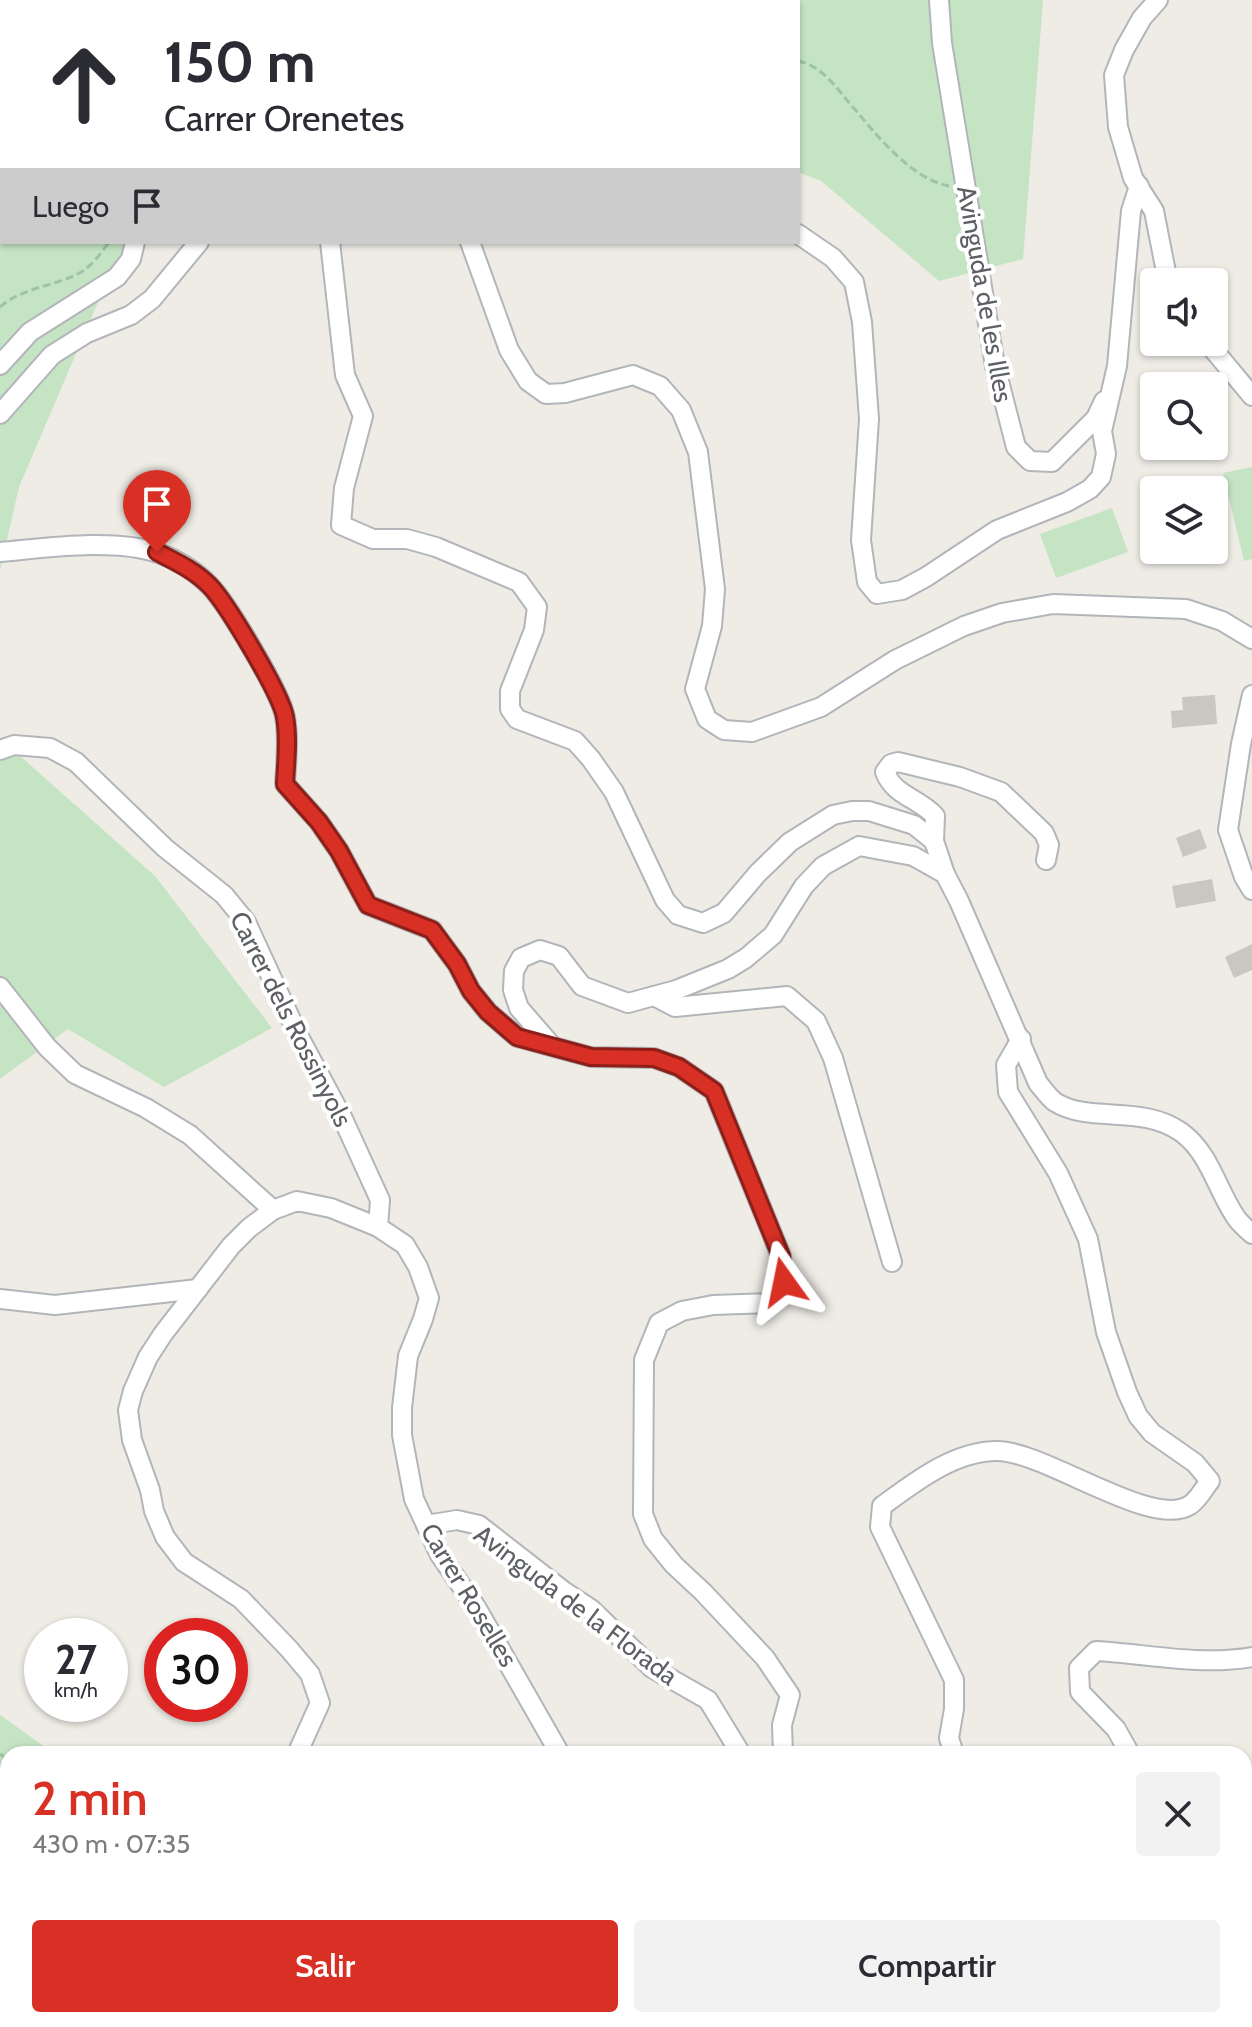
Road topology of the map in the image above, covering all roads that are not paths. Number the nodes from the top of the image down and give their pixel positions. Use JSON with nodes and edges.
{"nodes":[{"id":1,"x":939,"y":0,"type":"edge"},
{"id":2,"x":1158,"y":0,"type":"edge"},
{"id":3,"x":1139,"y":186,"type":"junction"},
{"id":4,"x":800,"y":235,"type":"edge"},
{"id":5,"x":135,"y":244,"type":"edge"},
{"id":6,"x":197,"y":244,"type":"edge"},
{"id":7,"x":330,"y":244,"type":"edge"},
{"id":8,"x":471,"y":244,"type":"edge"},
{"id":9,"x":1165,"y":268,"type":"edge"},
{"id":10,"x":1219,"y":356,"type":"edge"},
{"id":11,"x":0,"y":365,"type":"edge"},
{"id":12,"x":1113,"y":385,"type":"junction"},
{"id":13,"x":1252,"y":396,"type":"edge"},
{"id":14,"x":0,"y":414,"type":"edge"},
{"id":15,"x":0,"y":552,"type":"edge"},
{"id":16,"x":1252,"y":639,"type":"edge"},
{"id":17,"x":1252,"y":695,"type":"edge"},
{"id":18,"x":0,"y":750,"type":"edge"},
{"id":19,"x":934,"y":841,"type":"junction"},
{"id":20,"x":1046,"y":860,"type":"dead end"},
{"id":21,"x":945,"y":874,"type":"junction"},
{"id":22,"x":1252,"y":890,"type":"edge"},
{"id":23,"x":0,"y":987,"type":"edge"},
{"id":24,"x":654,"y":996,"type":"junction"},
{"id":25,"x":1021,"y":1039,"type":"junction"},
{"id":26,"x":554,"y":1048,"type":"junction"},
{"id":27,"x":273,"y":1210,"type":"junction"},
{"id":28,"x":378,"y":1227,"type":"junction"},
{"id":29,"x":1252,"y":1234,"type":"edge"},
{"id":30,"x":892,"y":1262,"type":"dead end"},
{"id":31,"x":198,"y":1289,"type":"junction"},
{"id":32,"x":0,"y":1299,"type":"edge"},
{"id":33,"x":426,"y":1525,"type":"junction"},
{"id":34,"x":1252,"y":1657,"type":"edge"},
{"id":35,"x":301,"y":1746,"type":"edge"},
{"id":36,"x":555,"y":1746,"type":"edge"},
{"id":37,"x":736,"y":1746,"type":"edge"},
{"id":38,"x":783,"y":1746,"type":"edge"},
{"id":39,"x":952,"y":1746,"type":"edge"},
{"id":40,"x":1126,"y":1746,"type":"edge"}],
"edges":[{"from":1,"to":12,"type":"street","name":"Avinguda de les Illes"},
{"from":2,"to":3,"type":"street"},
{"from":3,"to":9,"type":"street"},
{"from":3,"to":12,"type":"street"},
{"from":4,"to":12,"type":"street"},
{"from":5,"to":11,"type":"street"},
{"from":6,"to":14,"type":"street"},
{"from":7,"to":19,"type":"street"},
{"from":8,"to":16,"type":"street"},
{"from":10,"to":13,"type":"street"},
{"from":15,"to":26,"type":"street"},
{"from":17,"to":22,"type":"street"},
{"from":18,"to":28,"type":"street","name":"Carrer dels Rossinyols"},
{"from":19,"to":20,"type":"street"},
{"from":19,"to":21,"type":"street"},
{"from":21,"to":24,"type":"street"},
{"from":21,"to":25,"type":"street"},
{"from":23,"to":27,"type":"street"},
{"from":24,"to":26,"type":"street"},
{"from":24,"to":30,"type":"street"},
{"from":25,"to":29,"type":"street"},
{"from":25,"to":39,"type":"street"},
{"from":26,"to":38,"type":"street"},
{"from":27,"to":28,"type":"street","name":"Carrer Roselles"},
{"from":27,"to":31,"type":"street","name":"Carrer Roselles"},
{"from":28,"to":33,"type":"street","name":"Carrer Roselles"},
{"from":31,"to":32,"type":"street"},
{"from":31,"to":35,"type":"street","name":"Carrer Roselles"},
{"from":33,"to":36,"type":"street","name":"Carrer Roselles"},
{"from":33,"to":37,"type":"street","name":"Avinguda de la Florada"},
{"from":34,"to":40,"type":"street"}]}
